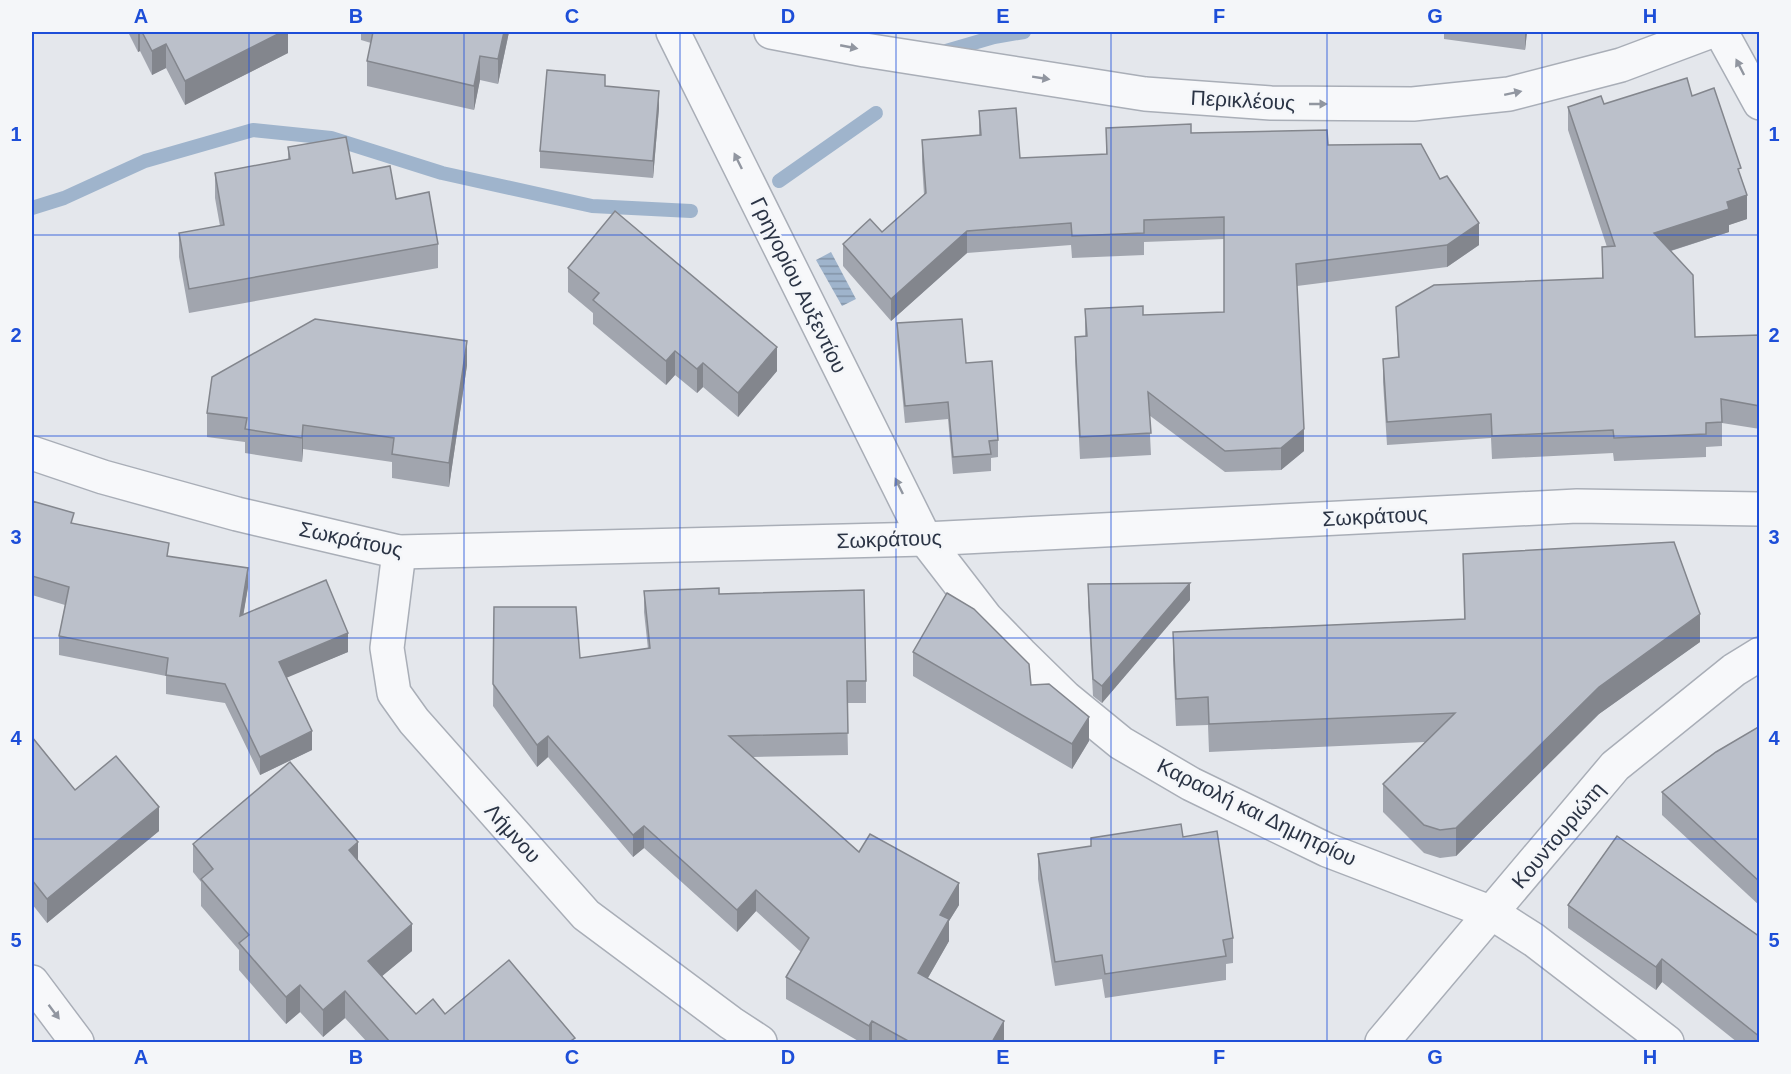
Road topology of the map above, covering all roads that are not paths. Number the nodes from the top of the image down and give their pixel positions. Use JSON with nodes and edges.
{"nodes":[{"id":1,"x":673,"y":32,"type":"edge"},
{"id":2,"x":771,"y":32,"type":"edge"},
{"id":3,"x":1709,"y":32,"type":"edge"},
{"id":4,"x":1721,"y":32,"type":"edge"},
{"id":5,"x":1760,"y":103,"type":"edge"},
{"id":6,"x":32,"y":453,"type":"edge"},
{"id":7,"x":1760,"y":510,"type":"edge"},
{"id":8,"x":925,"y":539,"type":"junction"},
{"id":9,"x":399,"y":552,"type":"junction"},
{"id":10,"x":1760,"y":654,"type":"edge"},
{"id":11,"x":1492,"y":913,"type":"junction"},
{"id":12,"x":32,"y":982,"type":"edge"},
{"id":13,"x":77,"y":1042,"type":"edge"},
{"id":14,"x":760,"y":1042,"type":"edge"},
{"id":15,"x":1382,"y":1042,"type":"edge"},
{"id":16,"x":1667,"y":1042,"type":"edge"}],
"edges":[{"from":8,"to":1,"type":"street","name":"Γρηγορίου Αυξεντίου","one_way":true},
{"from":2,"to":3,"type":"street","name":"Περικλέους","one_way":true},
{"from":5,"to":4,"type":"street","one_way":true},
{"from":6,"to":9,"type":"street","name":"Σωκράτους"},
{"from":7,"to":8,"type":"street","name":"Σωκράτους"},
{"from":8,"to":9,"type":"street","name":"Σωκράτους"},
{"from":8,"to":11,"type":"street","name":"Καραολή και Δημητρίου"},
{"from":9,"to":14,"type":"street","name":"Λήμνου"},
{"from":10,"to":11,"type":"street","name":"Κουντουριώτη"},
{"from":11,"to":15,"type":"street","name":"Κουντουριώτη"},
{"from":11,"to":16,"type":"street","name":"Καραολή και Δημητρίου"},
{"from":12,"to":13,"type":"street","one_way":true}]}
